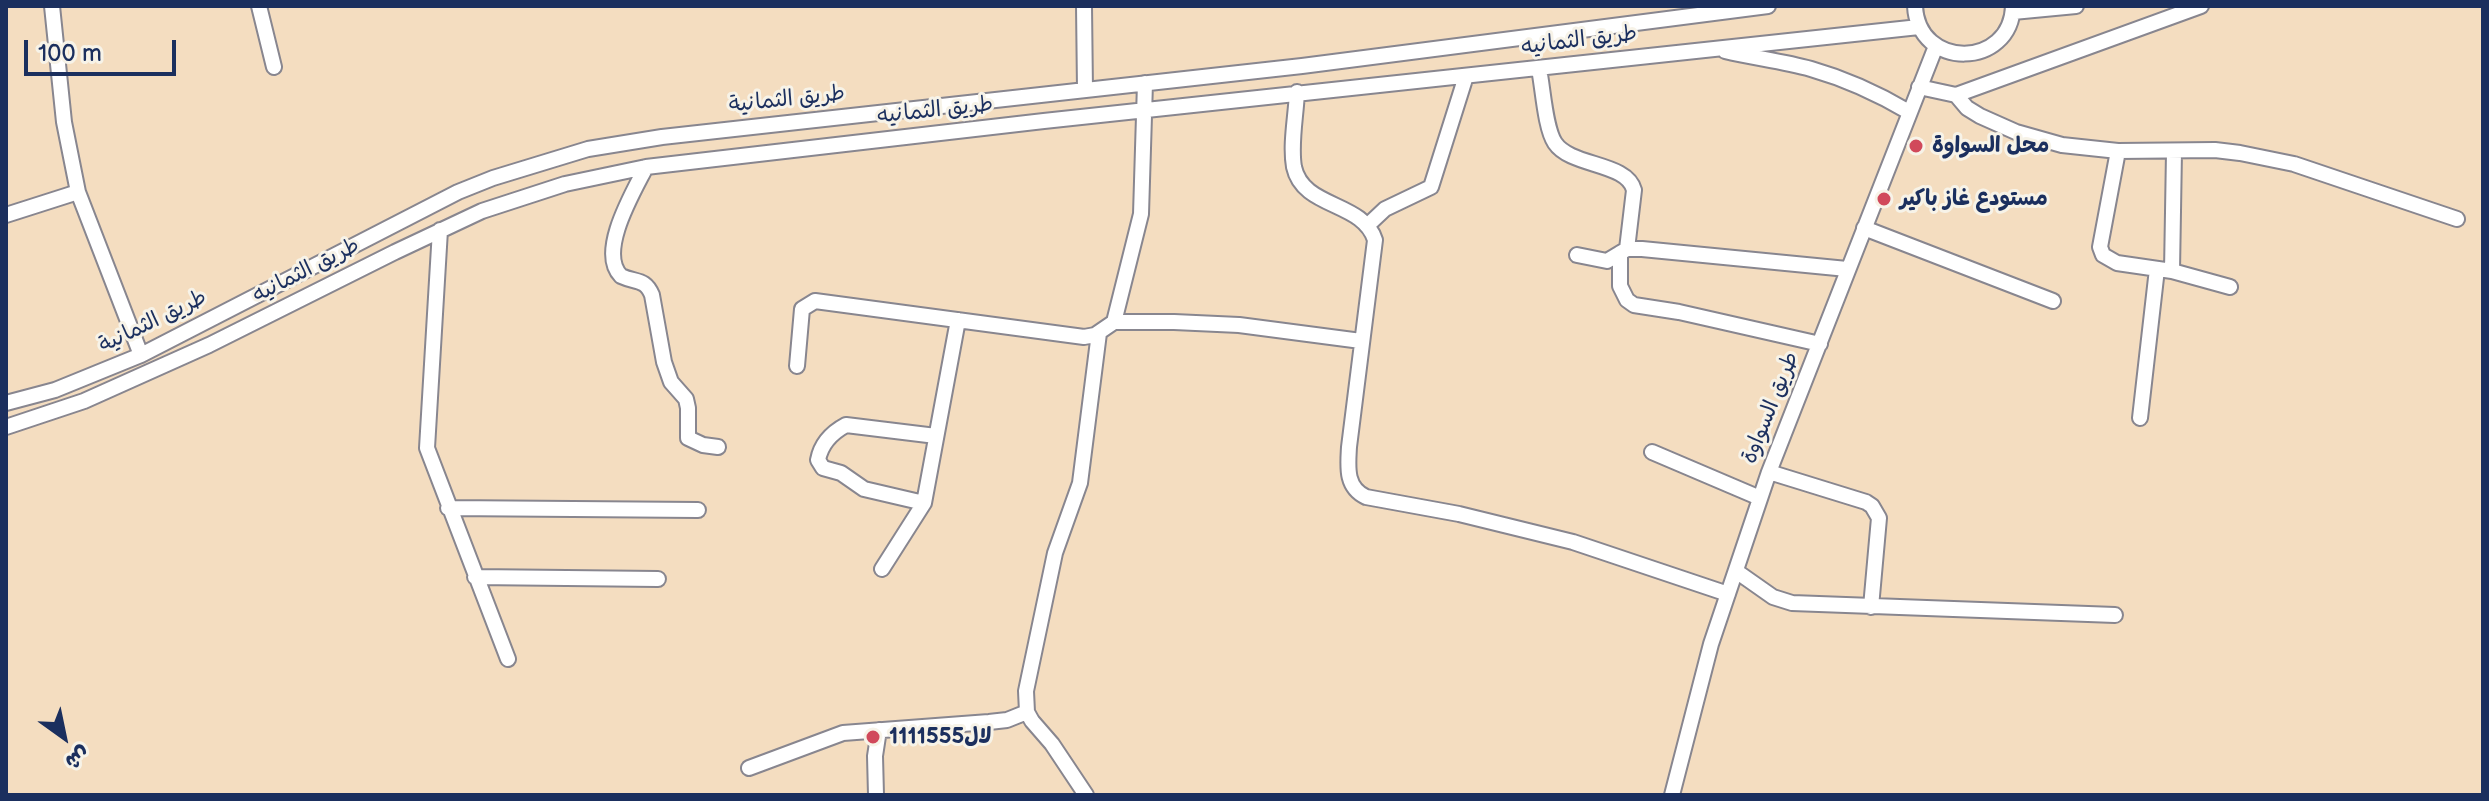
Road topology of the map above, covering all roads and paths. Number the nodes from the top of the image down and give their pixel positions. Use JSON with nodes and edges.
{"nodes":[{"id":1,"x":52,"y":6,"type":"edge"},
{"id":2,"x":1084,"y":6,"type":"edge"},
{"id":3,"x":1768,"y":6,"type":"edge"},
{"id":4,"x":1915,"y":6,"type":"edge"},
{"id":5,"x":2076,"y":6,"type":"edge"},
{"id":6,"x":2201,"y":6,"type":"edge"},
{"id":7,"x":263,"y":7,"type":"edge"},
{"id":8,"x":2013,"y":9,"type":"edge"},
{"id":9,"x":1720,"y":10,"type":"edge"},
{"id":10,"x":1919,"y":27,"type":"junction"},
{"id":11,"x":1936,"y":46,"type":"junction"},
{"id":12,"x":1713,"y":48,"type":"junction"},
{"id":13,"x":274,"y":67,"type":"dead end"},
{"id":14,"x":1539,"y":69,"type":"junction"},
{"id":15,"x":1466,"y":76,"type":"junction"},
{"id":16,"x":1145,"y":83,"type":"junction"},
{"id":17,"x":1919,"y":87,"type":"junction"},
{"id":18,"x":1085,"y":90,"type":"junction"},
{"id":19,"x":1297,"y":92,"type":"junction"},
{"id":20,"x":1956,"y":95,"type":"junction"},
{"id":21,"x":1144,"y":110,"type":"junction"},
{"id":22,"x":1909,"y":112,"type":"junction"},
{"id":23,"x":2118,"y":151,"type":"junction"},
{"id":24,"x":2174,"y":152,"type":"junction"},
{"id":25,"x":646,"y":167,"type":"junction"},
{"id":26,"x":78,"y":192,"type":"junction"},
{"id":27,"x":6,"y":215,"type":"edge"},
{"id":28,"x":2457,"y":219,"type":"dead end"},
{"id":29,"x":1368,"y":225,"type":"junction"},
{"id":30,"x":1864,"y":228,"type":"junction"},
{"id":31,"x":440,"y":230,"type":"junction"},
{"id":32,"x":1624,"y":251,"type":"junction"},
{"id":33,"x":1577,"y":255,"type":"dead end"},
{"id":34,"x":1847,"y":269,"type":"junction"},
{"id":35,"x":2164,"y":270,"type":"junction"},
{"id":36,"x":2230,"y":287,"type":"dead end"},
{"id":37,"x":2053,"y":301,"type":"dead end"},
{"id":38,"x":958,"y":320,"type":"junction"},
{"id":39,"x":1114,"y":322,"type":"junction"},
{"id":40,"x":1099,"y":333,"type":"junction"},
{"id":41,"x":1361,"y":341,"type":"junction"},
{"id":42,"x":1820,"y":344,"type":"junction"},
{"id":43,"x":141,"y":355,"type":"junction"},
{"id":44,"x":797,"y":366,"type":"dead end"},
{"id":45,"x":6,"y":403,"type":"edge"},
{"id":46,"x":2140,"y":418,"type":"dead end"},
{"id":47,"x":6,"y":427,"type":"edge"},
{"id":48,"x":936,"y":436,"type":"junction"},
{"id":49,"x":718,"y":447,"type":"dead end"},
{"id":50,"x":1652,"y":452,"type":"dead end"},
{"id":51,"x":1769,"y":472,"type":"junction"},
{"id":52,"x":1760,"y":498,"type":"junction"},
{"id":53,"x":924,"y":503,"type":"junction"},
{"id":54,"x":448,"y":508,"type":"junction"},
{"id":55,"x":698,"y":510,"type":"dead end"},
{"id":56,"x":882,"y":569,"type":"dead end"},
{"id":57,"x":1736,"y":571,"type":"junction"},
{"id":58,"x":475,"y":577,"type":"junction"},
{"id":59,"x":658,"y":579,"type":"dead end"},
{"id":60,"x":1728,"y":594,"type":"junction"},
{"id":61,"x":1871,"y":607,"type":"junction"},
{"id":62,"x":2115,"y":615,"type":"dead end"},
{"id":63,"x":508,"y":659,"type":"dead end"},
{"id":64,"x":1027,"y":712,"type":"junction"},
{"id":65,"x":879,"y":730,"type":"junction"},
{"id":66,"x":749,"y":768,"type":"dead end"},
{"id":67,"x":876,"y":795,"type":"edge"},
{"id":68,"x":1086,"y":795,"type":"edge"},
{"id":69,"x":1672,"y":795,"type":"edge"}],
"edges":[{"from":1,"to":26,"type":"street"},
{"from":2,"to":18,"type":"street"},
{"from":3,"to":9,"type":"street","name":"طريق الثمانية"},
{"from":4,"to":10,"type":"street"},
{"from":5,"to":8,"type":"street"},
{"from":6,"to":20,"type":"street"},
{"from":7,"to":13,"type":"street"},
{"from":8,"to":11,"type":"street"},
{"from":9,"to":16,"type":"street","name":"طريق الثمانية"},
{"from":10,"to":11,"type":"street"},
{"from":10,"to":12,"type":"street","name":"طريق الثمانيه"},
{"from":11,"to":17,"type":"street","name":"طريق السواوة"},
{"from":12,"to":14,"type":"street","name":"طريق الثمانيه"},
{"from":12,"to":22,"type":"street"},
{"from":14,"to":15,"type":"street","name":"طريق الثمانيه"},
{"from":14,"to":32,"type":"street"},
{"from":15,"to":19,"type":"street","name":"طريق الثمانيه"},
{"from":15,"to":29,"type":"street"},
{"from":16,"to":18,"type":"street","name":"طريق الثمانية"},
{"from":16,"to":21,"type":"street"},
{"from":17,"to":20,"type":"street"},
{"from":17,"to":22,"type":"street","name":"طريق السواوة"},
{"from":18,"to":43,"type":"street","name":"طريق الثمانية"},
{"from":19,"to":21,"type":"street","name":"طريق الثمانيه"},
{"from":19,"to":29,"type":"street"},
{"from":20,"to":23,"type":"street"},
{"from":21,"to":25,"type":"street","name":"طريق الثمانيه"},
{"from":21,"to":39,"type":"street"},
{"from":22,"to":30,"type":"street","name":"طريق السواوة"},
{"from":23,"to":24,"type":"street"},
{"from":23,"to":35,"type":"street"},
{"from":24,"to":28,"type":"street"},
{"from":24,"to":35,"type":"street"},
{"from":25,"to":31,"type":"street","name":"طريق الثمانيه"},
{"from":25,"to":49,"type":"street"},
{"from":26,"to":27,"type":"street"},
{"from":26,"to":43,"type":"street"},
{"from":29,"to":41,"type":"street"},
{"from":30,"to":34,"type":"street","name":"طريق السواوة"},
{"from":30,"to":37,"type":"street"},
{"from":31,"to":47,"type":"street","name":"طريق الثمانيه"},
{"from":31,"to":54,"type":"street"},
{"from":32,"to":33,"type":"street"},
{"from":32,"to":34,"type":"street"},
{"from":32,"to":42,"type":"street"},
{"from":34,"to":42,"type":"street","name":"طريق السواوة"},
{"from":35,"to":36,"type":"street"},
{"from":35,"to":46,"type":"street"},
{"from":38,"to":40,"type":"street"},
{"from":38,"to":44,"type":"street"},
{"from":38,"to":48,"type":"street"},
{"from":39,"to":40,"type":"street"},
{"from":39,"to":41,"type":"street"},
{"from":40,"to":64,"type":"street"},
{"from":41,"to":60,"type":"street"},
{"from":42,"to":51,"type":"street","name":"طريق السواوة"},
{"from":43,"to":45,"type":"street","name":"طريق الثمانية"},
{"from":48,"to":53,"type":"street"},
{"from":48,"to":53,"type":"street"},
{"from":50,"to":52,"type":"street"},
{"from":51,"to":52,"type":"street","name":"طريق السواوة"},
{"from":51,"to":61,"type":"street"},
{"from":52,"to":57,"type":"street","name":"طريق السواوة"},
{"from":53,"to":56,"type":"street"},
{"from":54,"to":55,"type":"street"},
{"from":54,"to":58,"type":"street"},
{"from":57,"to":60,"type":"street","name":"طريق السواوة"},
{"from":57,"to":61,"type":"street"},
{"from":58,"to":59,"type":"street"},
{"from":58,"to":63,"type":"street"},
{"from":60,"to":69,"type":"street","name":"طريق السواوة"},
{"from":61,"to":62,"type":"street"},
{"from":64,"to":65,"type":"street"},
{"from":64,"to":68,"type":"street"},
{"from":65,"to":66,"type":"street"},
{"from":65,"to":67,"type":"street"}]}
